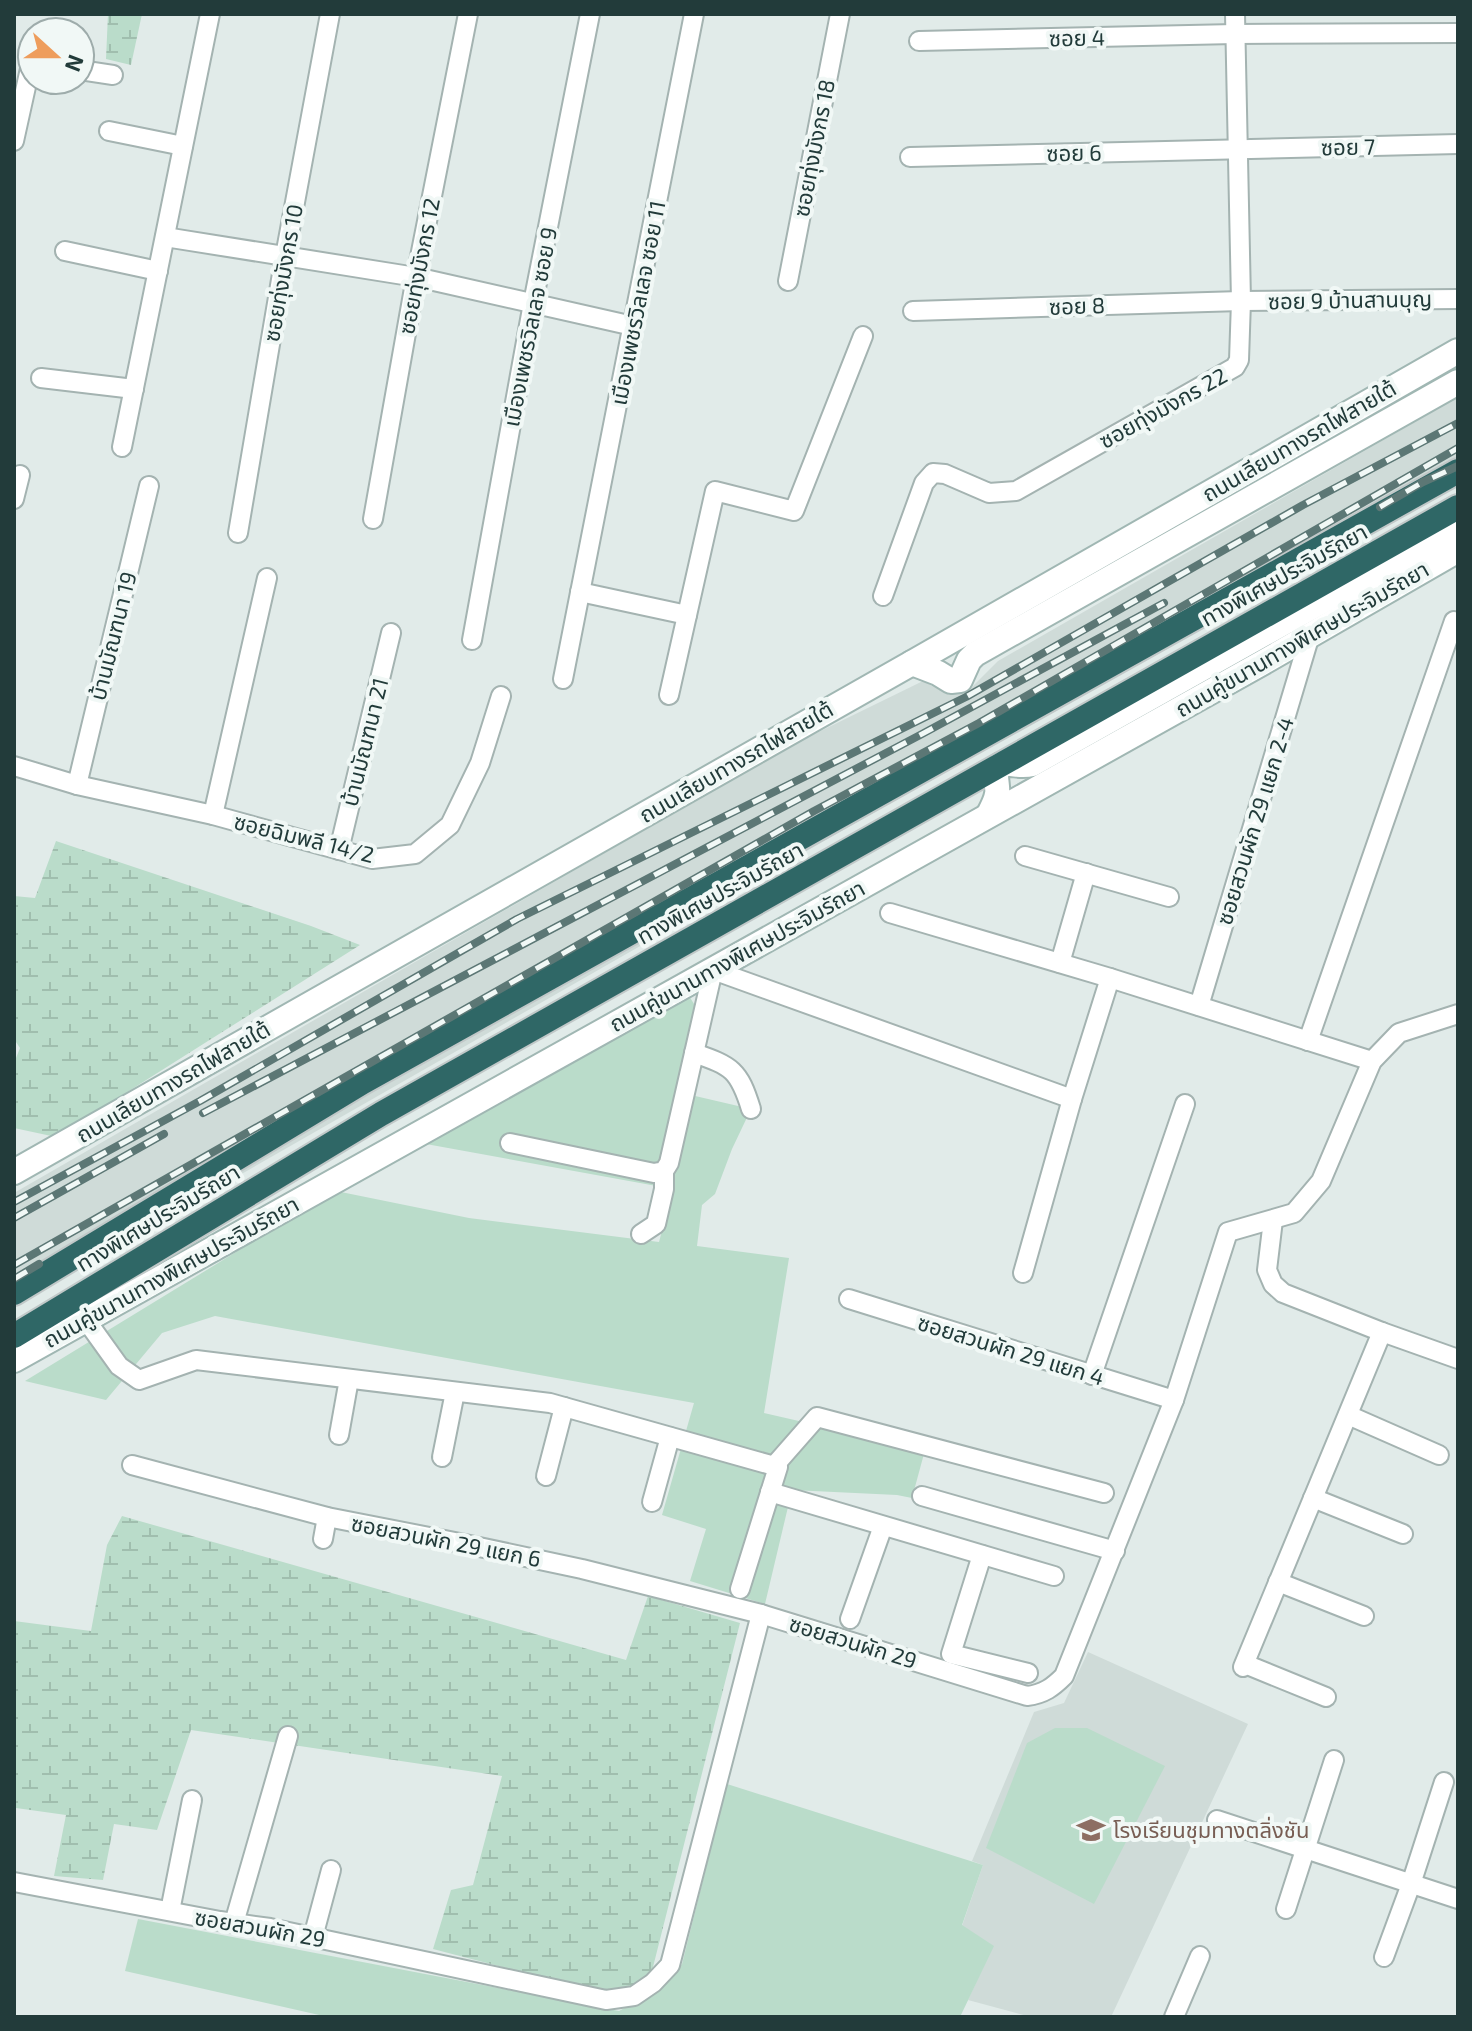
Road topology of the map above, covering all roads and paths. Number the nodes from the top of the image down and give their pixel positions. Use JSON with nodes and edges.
{"nodes":[{"id":1,"x":210,"y":14,"type":"edge"},
{"id":2,"x":330,"y":14,"type":"edge"},
{"id":3,"x":468,"y":14,"type":"edge"},
{"id":4,"x":590,"y":14,"type":"edge"},
{"id":5,"x":694,"y":14,"type":"edge"},
{"id":6,"x":840,"y":14,"type":"edge"},
{"id":7,"x":1235,"y":14,"type":"edge"},
{"id":8,"x":1458,"y":33,"type":"edge"},
{"id":9,"x":1235,"y":34,"type":"junction"},
{"id":10,"x":919,"y":41,"type":"dead end"},
{"id":11,"x":96,"y":72,"type":"edge"},
{"id":12,"x":113,"y":75,"type":"dead end"},
{"id":13,"x":25,"y":96,"type":"edge"},
{"id":14,"x":109,"y":131,"type":"dead end"},
{"id":15,"x":14,"y":141,"type":"edge"},
{"id":16,"x":1458,"y":144,"type":"edge"},
{"id":17,"x":183,"y":146,"type":"junction"},
{"id":18,"x":1239,"y":149,"type":"junction"},
{"id":19,"x":910,"y":157,"type":"dead end"},
{"id":20,"x":165,"y":237,"type":"junction"},
{"id":21,"x":65,"y":251,"type":"dead end"},
{"id":22,"x":285,"y":256,"type":"junction"},
{"id":23,"x":158,"y":271,"type":"junction"},
{"id":24,"x":416,"y":277,"type":"junction"},
{"id":25,"x":788,"y":281,"type":"dead end"},
{"id":26,"x":1458,"y":299,"type":"edge"},
{"id":27,"x":1241,"y":301,"type":"junction"},
{"id":28,"x":533,"y":303,"type":"junction"},
{"id":29,"x":913,"y":311,"type":"dead end"},
{"id":30,"x":633,"y":326,"type":"junction"},
{"id":31,"x":863,"y":336,"type":"dead end"},
{"id":32,"x":1458,"y":351,"type":"edge"},
{"id":33,"x":41,"y":378,"type":"dead end"},
{"id":34,"x":1458,"y":382,"type":"edge"},
{"id":35,"x":134,"y":389,"type":"junction"},
{"id":36,"x":122,"y":447,"type":"dead end"},
{"id":37,"x":1458,"y":471,"type":"edge"},
{"id":38,"x":20,"y":475,"type":"dead end"},
{"id":39,"x":149,"y":486,"type":"dead end"},
{"id":40,"x":14,"y":499,"type":"edge"},
{"id":41,"x":1458,"y":507,"type":"edge"},
{"id":42,"x":373,"y":519,"type":"dead end"},
{"id":43,"x":1458,"y":525,"type":"edge"},
{"id":44,"x":238,"y":533,"type":"dead end"},
{"id":45,"x":1458,"y":550,"type":"edge"},
{"id":46,"x":267,"y":578,"type":"dead end"},
{"id":47,"x":580,"y":592,"type":"junction"},
{"id":48,"x":883,"y":596,"type":"dead end"},
{"id":49,"x":687,"y":615,"type":"junction"},
{"id":50,"x":1454,"y":621,"type":"dead end"},
{"id":51,"x":391,"y":633,"type":"dead end"},
{"id":52,"x":1310,"y":635,"type":"junction"},
{"id":53,"x":472,"y":640,"type":"dead end"},
{"id":54,"x":912,"y":663,"type":"junction"},
{"id":55,"x":563,"y":679,"type":"dead end"},
{"id":56,"x":669,"y":695,"type":"dead end"},
{"id":57,"x":501,"y":696,"type":"dead end"},
{"id":58,"x":14,"y":766,"type":"edge"},
{"id":59,"x":77,"y":785,"type":"junction"},
{"id":60,"x":989,"y":814,"type":"junction"},
{"id":61,"x":213,"y":815,"type":"junction"},
{"id":62,"x":339,"y":850,"type":"junction"},
{"id":63,"x":1025,"y":856,"type":"dead end"},
{"id":64,"x":1086,"y":873,"type":"junction"},
{"id":65,"x":1169,"y":897,"type":"dead end"},
{"id":66,"x":890,"y":913,"type":"dead end"},
{"id":67,"x":1060,"y":963,"type":"junction"},
{"id":68,"x":713,"y":970,"type":"junction"},
{"id":69,"x":1110,"y":978,"type":"junction"},
{"id":70,"x":1199,"y":1006,"type":"junction"},
{"id":71,"x":1458,"y":1014,"type":"edge"},
{"id":72,"x":1308,"y":1041,"type":"junction"},
{"id":73,"x":694,"y":1053,"type":"junction"},
{"id":74,"x":1372,"y":1061,"type":"junction"},
{"id":75,"x":1072,"y":1099,"type":"junction"},
{"id":76,"x":1185,"y":1104,"type":"dead end"},
{"id":77,"x":751,"y":1109,"type":"dead end"},
{"id":78,"x":510,"y":1143,"type":"dead end"},
{"id":79,"x":664,"y":1171,"type":"junction"},
{"id":80,"x":14,"y":1172,"type":"edge"},
{"id":81,"x":1273,"y":1220,"type":"junction"},
{"id":82,"x":641,"y":1234,"type":"dead end"},
{"id":83,"x":1023,"y":1273,"type":"dead end"},
{"id":84,"x":14,"y":1293,"type":"edge"},
{"id":85,"x":849,"y":1299,"type":"dead end"},
{"id":86,"x":86,"y":1320,"type":"junction"},
{"id":87,"x":1382,"y":1332,"type":"junction"},
{"id":88,"x":14,"y":1336,"type":"edge"},
{"id":89,"x":1458,"y":1359,"type":"edge"},
{"id":90,"x":14,"y":1360,"type":"edge"},
{"id":91,"x":1092,"y":1375,"type":"junction"},
{"id":92,"x":349,"y":1379,"type":"junction"},
{"id":93,"x":455,"y":1392,"type":"junction"},
{"id":94,"x":1174,"y":1400,"type":"junction"},
{"id":95,"x":564,"y":1407,"type":"junction"},
{"id":96,"x":1348,"y":1415,"type":"junction"},
{"id":97,"x":339,"y":1435,"type":"dead end"},
{"id":98,"x":670,"y":1437,"type":"junction"},
{"id":99,"x":1439,"y":1455,"type":"dead end"},
{"id":100,"x":442,"y":1457,"type":"dead end"},
{"id":101,"x":132,"y":1465,"type":"dead end"},
{"id":102,"x":774,"y":1466,"type":"junction"},
{"id":103,"x":546,"y":1476,"type":"dead end"},
{"id":104,"x":770,"y":1492,"type":"junction"},
{"id":105,"x":1104,"y":1493,"type":"dead end"},
{"id":106,"x":922,"y":1496,"type":"dead end"},
{"id":107,"x":1313,"y":1498,"type":"junction"},
{"id":108,"x":652,"y":1502,"type":"dead end"},
{"id":109,"x":327,"y":1517,"type":"junction"},
{"id":110,"x":883,"y":1526,"type":"junction"},
{"id":111,"x":1403,"y":1534,"type":"dead end"},
{"id":112,"x":323,"y":1539,"type":"dead end"},
{"id":113,"x":1115,"y":1551,"type":"junction"},
{"id":114,"x":982,"y":1555,"type":"junction"},
{"id":115,"x":1054,"y":1576,"type":"dead end"},
{"id":116,"x":1278,"y":1582,"type":"junction"},
{"id":117,"x":740,"y":1589,"type":"dead end"},
{"id":118,"x":761,"y":1614,"type":"junction"},
{"id":119,"x":1364,"y":1616,"type":"dead end"},
{"id":120,"x":850,"y":1619,"type":"dead end"},
{"id":121,"x":1028,"y":1673,"type":"dead end"},
{"id":122,"x":1326,"y":1697,"type":"dead end"},
{"id":123,"x":288,"y":1736,"type":"dead end"},
{"id":124,"x":1334,"y":1760,"type":"dead end"},
{"id":125,"x":1444,"y":1782,"type":"dead end"},
{"id":126,"x":192,"y":1800,"type":"dead end"},
{"id":127,"x":1217,"y":1820,"type":"dead end"},
{"id":128,"x":1305,"y":1849,"type":"junction"},
{"id":129,"x":331,"y":1870,"type":"dead end"},
{"id":130,"x":14,"y":1882,"type":"edge"},
{"id":131,"x":1411,"y":1884,"type":"junction"},
{"id":132,"x":1458,"y":1899,"type":"edge"},
{"id":133,"x":1286,"y":1909,"type":"dead end"},
{"id":134,"x":170,"y":1911,"type":"junction"},
{"id":135,"x":234,"y":1923,"type":"junction"},
{"id":136,"x":313,"y":1937,"type":"junction"},
{"id":137,"x":1200,"y":1956,"type":"dead end"},
{"id":138,"x":1384,"y":1957,"type":"dead end"},
{"id":139,"x":1174,"y":2017,"type":"edge"}],
"edges":[{"from":1,"to":17,"type":"street"},
{"from":2,"to":22,"type":"street","name":"ซอยทุ่งมังกร 10"},
{"from":3,"to":24,"type":"street","name":"ซอยทุ่งมังกร 12"},
{"from":4,"to":28,"type":"street","name":"เมืองเพชรวิลเลจ ซอย 9"},
{"from":5,"to":30,"type":"street","name":"เมืองเพชรวิลเลจ ซอย 11"},
{"from":6,"to":25,"type":"street","name":"ซอยทุ่งมังกร 18"},
{"from":7,"to":9,"type":"street","name":"ซอยทุ่งมังกร 22"},
{"from":8,"to":9,"type":"street","name":"ซอย 4"},
{"from":9,"to":10,"type":"street","name":"ซอย 4"},
{"from":9,"to":18,"type":"street","name":"ซอยทุ่งมังกร 22"},
{"from":11,"to":12,"type":"street"},
{"from":13,"to":15,"type":"street"},
{"from":14,"to":17,"type":"street"},
{"from":16,"to":18,"type":"street","name":"ซอย 7"},
{"from":17,"to":20,"type":"street"},
{"from":18,"to":19,"type":"street","name":"ซอย 6"},
{"from":18,"to":27,"type":"street","name":"ซอยทุ่งมังกร 22"},
{"from":20,"to":22,"type":"street"},
{"from":20,"to":23,"type":"street"},
{"from":21,"to":23,"type":"street"},
{"from":22,"to":24,"type":"street"},
{"from":22,"to":44,"type":"street","name":"ซอยทุ่งมังกร 10"},
{"from":23,"to":35,"type":"street"},
{"from":24,"to":28,"type":"street"},
{"from":24,"to":42,"type":"street","name":"ซอยทุ่งมังกร 12"},
{"from":26,"to":27,"type":"street","name":"ซอย 9 บ้านสานบุญ"},
{"from":27,"to":29,"type":"street","name":"ซอย 8"},
{"from":27,"to":48,"type":"street","name":"ซอยทุ่งมังกร 22"},
{"from":28,"to":30,"type":"street"},
{"from":28,"to":53,"type":"street","name":"เมืองเพชรวิลเลจ ซอย 9"},
{"from":30,"to":47,"type":"street","name":"เมืองเพชรวิลเลจ ซอย 11"},
{"from":31,"to":49,"type":"street"},
{"from":32,"to":54,"type":"main road","name":"ถนนเลียบทางรถไฟสายใต้"},
{"from":33,"to":35,"type":"street"},
{"from":34,"to":54,"type":"main road"},
{"from":35,"to":36,"type":"street"},
{"from":37,"to":84,"type":"highway","name":"ทางพิเศษประจิมรัถยา"},
{"from":38,"to":40,"type":"street"},
{"from":39,"to":59,"type":"street","name":"บ้านมัณฑนา 19"},
{"from":41,"to":88,"type":"highway","name":"ทางพิเศษประจิมรัถยา"},
{"from":43,"to":60,"type":"main road"},
{"from":45,"to":52,"type":"main road","name":"ถนนคู่ขนานทางพิเศษประจิมรัถยา"},
{"from":46,"to":61,"type":"street"},
{"from":47,"to":49,"type":"street"},
{"from":47,"to":55,"type":"street","name":"เมืองเพชรวิลเลจ ซอย 11"},
{"from":49,"to":56,"type":"street"},
{"from":50,"to":72,"type":"street"},
{"from":51,"to":62,"type":"street","name":"บ้านมัณฑนา 21"},
{"from":52,"to":60,"type":"main road","name":"ถนนคู่ขนานทางพิเศษประจิมรัถยา"},
{"from":52,"to":70,"type":"street","name":"ซอยสวนผัก 29 แยก 2-4"},
{"from":54,"to":80,"type":"main road","name":"ถนนเลียบทางรถไฟสายใต้"},
{"from":57,"to":62,"type":"street","name":"ซอยฉิมพลี 14/2"},
{"from":58,"to":59,"type":"street","name":"ซอยฉิมพลี 14/2"},
{"from":59,"to":61,"type":"street","name":"ซอยฉิมพลี 14/2"},
{"from":60,"to":68,"type":"main road","name":"ถนนคู่ขนานทางพิเศษประจิมรัถยา"},
{"from":61,"to":62,"type":"street","name":"ซอยฉิมพลี 14/2"},
{"from":63,"to":64,"type":"street"},
{"from":64,"to":65,"type":"street"},
{"from":64,"to":67,"type":"street"},
{"from":66,"to":67,"type":"street"},
{"from":67,"to":69,"type":"street"},
{"from":68,"to":73,"type":"street"},
{"from":68,"to":75,"type":"street"},
{"from":68,"to":86,"type":"main road","name":"ถนนคู่ขนานทางพิเศษประจิมรัถยา"},
{"from":69,"to":70,"type":"street"},
{"from":69,"to":75,"type":"street"},
{"from":70,"to":72,"type":"street"},
{"from":71,"to":74,"type":"street","name":"ซอยสวนผัก 29"},
{"from":72,"to":74,"type":"street"},
{"from":73,"to":77,"type":"street"},
{"from":73,"to":79,"type":"street"},
{"from":74,"to":81,"type":"street","name":"ซอยสวนผัก 29"},
{"from":75,"to":83,"type":"street"},
{"from":76,"to":91,"type":"street"},
{"from":78,"to":79,"type":"street"},
{"from":79,"to":82,"type":"street"},
{"from":81,"to":87,"type":"street"},
{"from":81,"to":94,"type":"street","name":"ซอยสวนผัก 29"},
{"from":85,"to":91,"type":"street","name":"ซอยสวนผัก 29 แยก 4"},
{"from":86,"to":90,"type":"main road","name":"ถนนคู่ขนานทางพิเศษประจิมรัถยา"},
{"from":86,"to":92,"type":"street"},
{"from":87,"to":89,"type":"street"},
{"from":87,"to":96,"type":"street"},
{"from":91,"to":94,"type":"street","name":"ซอยสวนผัก 29 แยก 4"},
{"from":92,"to":93,"type":"street"},
{"from":92,"to":97,"type":"street"},
{"from":93,"to":95,"type":"street"},
{"from":93,"to":100,"type":"street"},
{"from":94,"to":113,"type":"street","name":"ซอยสวนผัก 29"},
{"from":95,"to":98,"type":"street"},
{"from":95,"to":103,"type":"street"},
{"from":96,"to":99,"type":"street"},
{"from":96,"to":107,"type":"street"},
{"from":98,"to":102,"type":"street"},
{"from":98,"to":108,"type":"street"},
{"from":101,"to":109,"type":"street","name":"ซอยสวนผัก 29 แยก 6"},
{"from":102,"to":104,"type":"street"},
{"from":102,"to":105,"type":"street"},
{"from":104,"to":110,"type":"street"},
{"from":104,"to":117,"type":"street"},
{"from":106,"to":113,"type":"street"},
{"from":107,"to":111,"type":"street"},
{"from":107,"to":116,"type":"street"},
{"from":109,"to":112,"type":"street"},
{"from":109,"to":118,"type":"street","name":"ซอยสวนผัก 29 แยก 6"},
{"from":110,"to":114,"type":"street"},
{"from":110,"to":120,"type":"street"},
{"from":113,"to":118,"type":"street","name":"ซอยสวนผัก 29"},
{"from":114,"to":115,"type":"street"},
{"from":114,"to":121,"type":"street"},
{"from":116,"to":119,"type":"street"},
{"from":116,"to":122,"type":"street"},
{"from":118,"to":136,"type":"street","name":"ซอยสวนผัก 29"},
{"from":123,"to":135,"type":"street"},
{"from":124,"to":128,"type":"street"},
{"from":125,"to":131,"type":"street"},
{"from":126,"to":134,"type":"street"},
{"from":127,"to":128,"type":"street"},
{"from":128,"to":131,"type":"street"},
{"from":128,"to":133,"type":"street"},
{"from":129,"to":136,"type":"street"},
{"from":130,"to":134,"type":"street","name":"ซอยสวนผัก 29"},
{"from":131,"to":132,"type":"street"},
{"from":131,"to":138,"type":"street"},
{"from":134,"to":135,"type":"street","name":"ซอยสวนผัก 29"},
{"from":135,"to":136,"type":"street","name":"ซอยสวนผัก 29"},
{"from":137,"to":139,"type":"street"}]}
